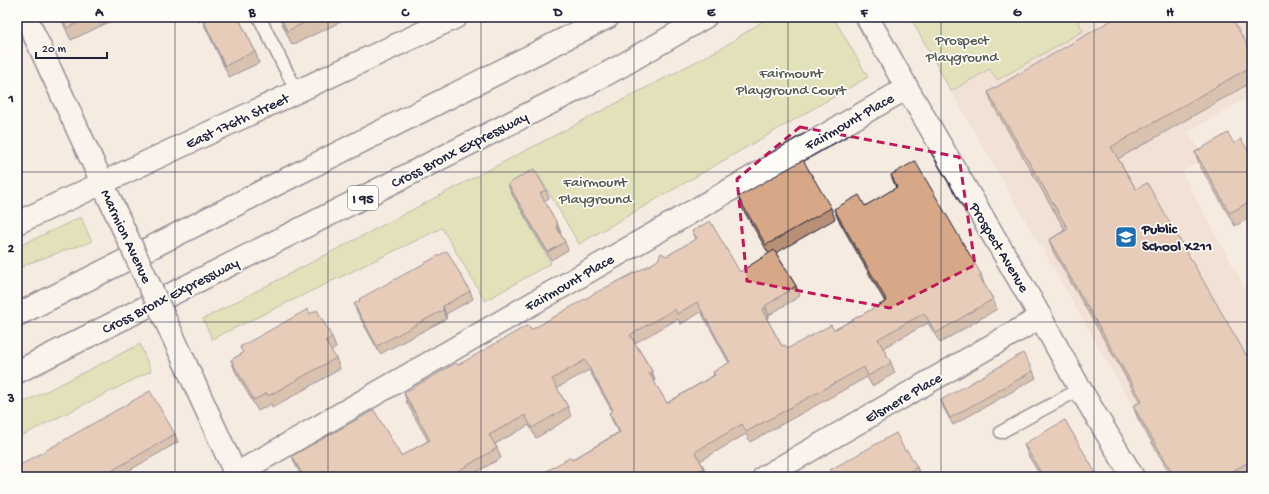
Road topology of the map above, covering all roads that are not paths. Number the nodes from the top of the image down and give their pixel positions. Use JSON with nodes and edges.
{"nodes":[{"id":1,"x":26,"y":17,"type":"edge"},
{"id":2,"x":259,"y":17,"type":"edge"},
{"id":3,"x":456,"y":17,"type":"edge"},
{"id":4,"x":608,"y":17,"type":"edge"},
{"id":5,"x":705,"y":17,"type":"edge"},
{"id":6,"x":867,"y":17,"type":"edge"},
{"id":7,"x":906,"y":88,"type":"junction"},
{"id":8,"x":296,"y":92,"type":"junction"},
{"id":9,"x":102,"y":183,"type":"junction"},
{"id":10,"x":17,"y":223,"type":"edge"},
{"id":11,"x":17,"y":315,"type":"edge"},
{"id":12,"x":1041,"y":317,"type":"junction"},
{"id":13,"x":17,"y":372,"type":"edge"},
{"id":14,"x":1080,"y":388,"type":"junction"},
{"id":15,"x":1001,"y":432,"type":"dead end"},
{"id":16,"x":235,"y":476,"type":"edge"},
{"id":17,"x":764,"y":477,"type":"edge"},
{"id":18,"x":1133,"y":477,"type":"edge"}],
"edges":[{"from":1,"to":9,"type":"main road","name":"Marmion Avenue"},
{"from":2,"to":8,"type":"lane"},
{"from":3,"to":8,"type":"main road","name":"East 176th Street"},
{"from":4,"to":11,"type":"main road"},
{"from":5,"to":13,"type":"main road","name":"Cross Bronx Expressway","number":"I 95"},
{"from":6,"to":7,"type":"main road","name":"Prospect Avenue"},
{"from":7,"to":12,"type":"main road","name":"Prospect Avenue"},
{"from":7,"to":16,"type":"main road","name":"Fairmount Place"},
{"from":8,"to":9,"type":"main road","name":"East 176th Street"},
{"from":9,"to":10,"type":"main road","name":"East 176th Street"},
{"from":9,"to":16,"type":"main road","name":"Marmion Avenue","bridge":true},
{"from":12,"to":14,"type":"main road","name":"Prospect Avenue"},
{"from":12,"to":17,"type":"main road","name":"Elsmere Place"},
{"from":14,"to":15,"type":"lane"},
{"from":14,"to":18,"type":"main road","name":"Prospect Avenue"}]}
